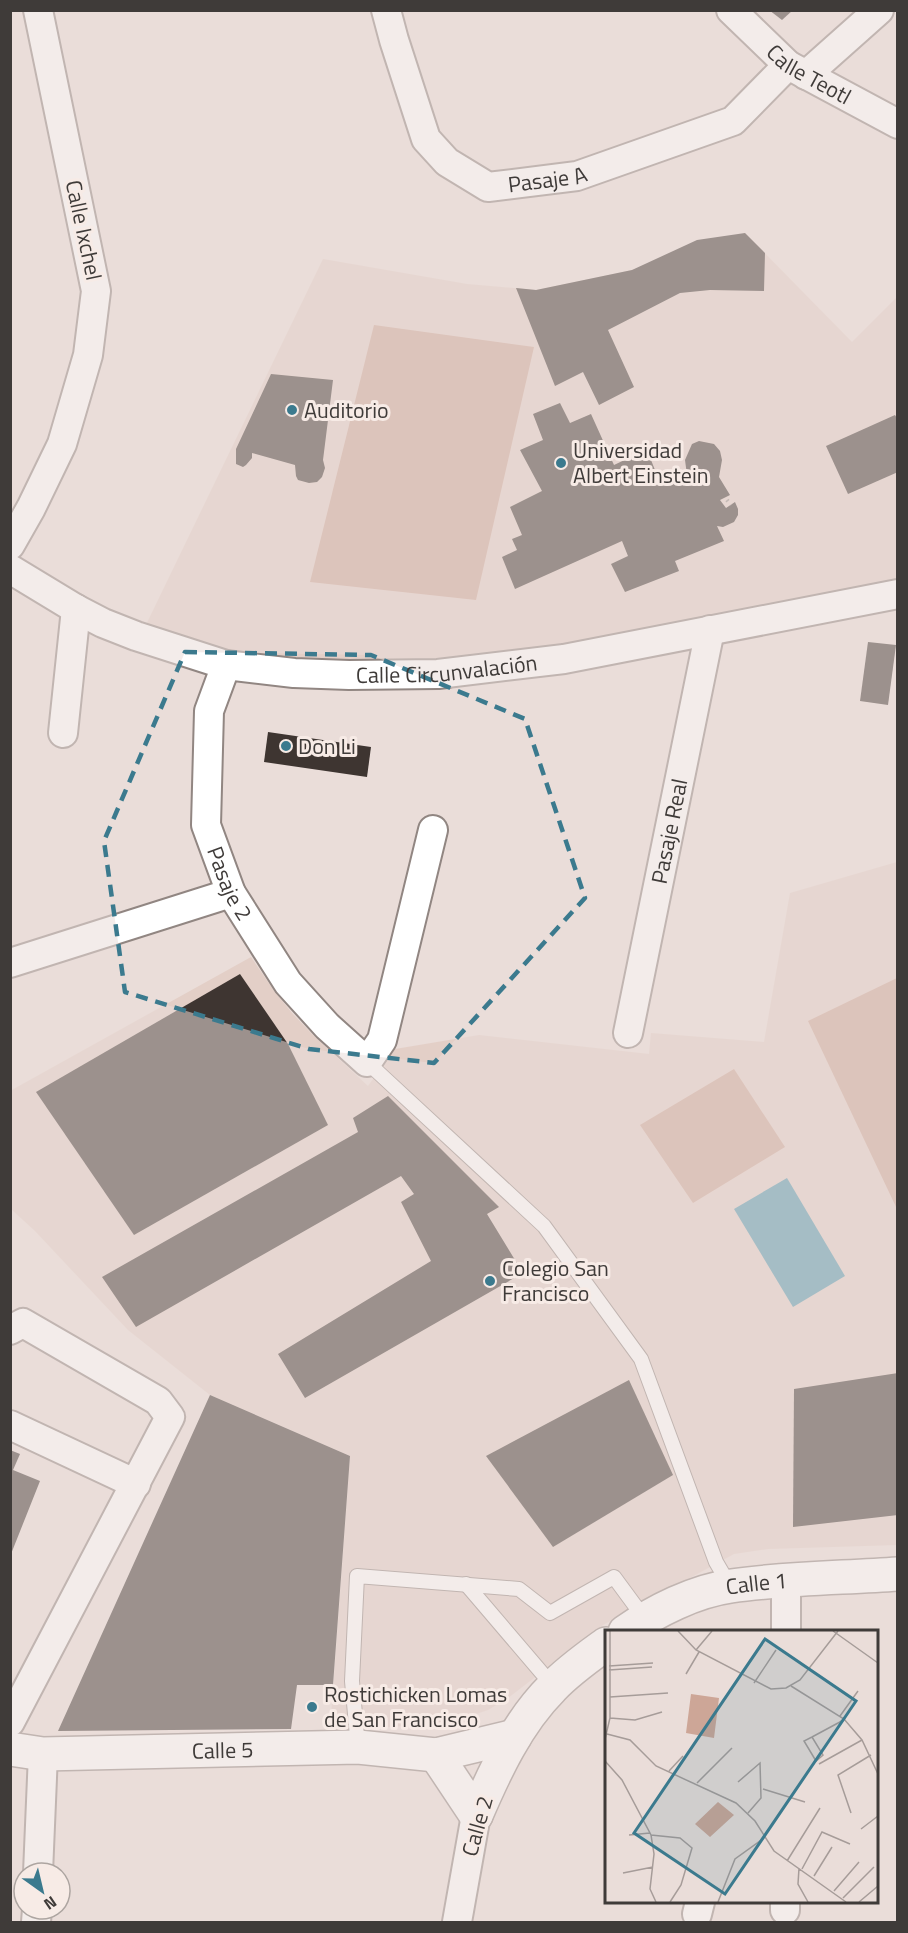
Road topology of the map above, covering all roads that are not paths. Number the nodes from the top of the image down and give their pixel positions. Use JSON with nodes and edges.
{"nodes":[{"id":1,"x":38,"y":10,"type":"edge"},
{"id":2,"x":386,"y":10,"type":"edge"},
{"id":3,"x":731,"y":10,"type":"edge"},
{"id":4,"x":879,"y":10,"type":"edge"},
{"id":5,"x":797,"y":70,"type":"junction"},
{"id":6,"x":897,"y":124,"type":"edge"},
{"id":7,"x":10,"y":545,"type":"edge"},
{"id":8,"x":10,"y":569,"type":"edge"},
{"id":9,"x":897,"y":594,"type":"edge"},
{"id":10,"x":76,"y":609,"type":"junction"},
{"id":11,"x":710,"y":630,"type":"junction"},
{"id":12,"x":226,"y":665,"type":"junction"},
{"id":13,"x":63,"y":733,"type":"dead end"},
{"id":14,"x":433,"y":830,"type":"dead end"},
{"id":15,"x":231,"y":893,"type":"junction"},
{"id":16,"x":10,"y":963,"type":"edge"},
{"id":17,"x":628,"y":1033,"type":"dead end"},
{"id":18,"x":367,"y":1062,"type":"junction"},
{"id":19,"x":10,"y":1330,"type":"edge"},
{"id":20,"x":10,"y":1425,"type":"edge"},
{"id":21,"x":135,"y":1484,"type":"junction"},
{"id":22,"x":897,"y":1574,"type":"edge"},
{"id":23,"x":786,"y":1581,"type":"junction"},
{"id":24,"x":466,"y":1584,"type":"junction"},
{"id":25,"x":730,"y":1586,"type":"junction"},
{"id":26,"x":633,"y":1626,"type":"edge"},
{"id":27,"x":786,"y":1630,"type":"edge"},
{"id":28,"x":605,"y":1645,"type":"edge"},
{"id":29,"x":553,"y":1686,"type":"junction"},
{"id":30,"x":10,"y":1722,"type":"edge"},
{"id":31,"x":515,"y":1736,"type":"junction"},
{"id":32,"x":358,"y":1747,"type":"junction"},
{"id":33,"x":10,"y":1749,"type":"edge"},
{"id":34,"x":43,"y":1754,"type":"junction"},
{"id":35,"x":436,"y":1755,"type":"junction"},
{"id":36,"x":476,"y":1815,"type":"junction"},
{"id":37,"x":39,"y":1861,"type":"edge"},
{"id":38,"x":457,"y":1923,"type":"edge"}],
"edges":[{"from":1,"to":7,"type":"street","name":"Calle Ixchel"},
{"from":2,"to":5,"type":"street","name":"Pasaje A"},
{"from":3,"to":5,"type":"street","name":"Calle Teotl"},
{"from":4,"to":5,"type":"street","name":"Pasaje A"},
{"from":5,"to":6,"type":"street","name":"Calle Teotl"},
{"from":8,"to":10,"type":"street","name":"Calle Circunvalación"},
{"from":9,"to":11,"type":"street","name":"Calle Circunvalación"},
{"from":10,"to":12,"type":"street","name":"Calle Circunvalación"},
{"from":10,"to":13,"type":"street"},
{"from":11,"to":12,"type":"street","name":"Calle Circunvalación"},
{"from":11,"to":17,"type":"street","name":"Pasaje Real"},
{"from":12,"to":15,"type":"street","name":"Pasaje 2"},
{"from":14,"to":18,"type":"street"},
{"from":15,"to":16,"type":"street"},
{"from":15,"to":18,"type":"street","name":"Pasaje 2"},
{"from":18,"to":25,"type":"lane"},
{"from":19,"to":21,"type":"street"},
{"from":20,"to":21,"type":"street"},
{"from":21,"to":30,"type":"street"},
{"from":22,"to":23,"type":"street","name":"Calle 1"},
{"from":23,"to":25,"type":"street","name":"Calle 1"},
{"from":23,"to":27,"type":"street"},
{"from":24,"to":26,"type":"lane"},
{"from":24,"to":29,"type":"lane"},
{"from":24,"to":32,"type":"lane"},
{"from":25,"to":26,"type":"street","name":"Calle 1"},
{"from":28,"to":29,"type":"street"},
{"from":29,"to":31,"type":"street"},
{"from":31,"to":35,"type":"street","name":"Calle 5"},
{"from":31,"to":36,"type":"street","name":"Calle 2"},
{"from":32,"to":34,"type":"street","name":"Calle 5"},
{"from":32,"to":35,"type":"street","name":"Calle 5"},
{"from":33,"to":34,"type":"street","name":"Calle 5"},
{"from":34,"to":37,"type":"street"},
{"from":35,"to":36,"type":"street"},
{"from":36,"to":38,"type":"street","name":"Calle 2"}]}
